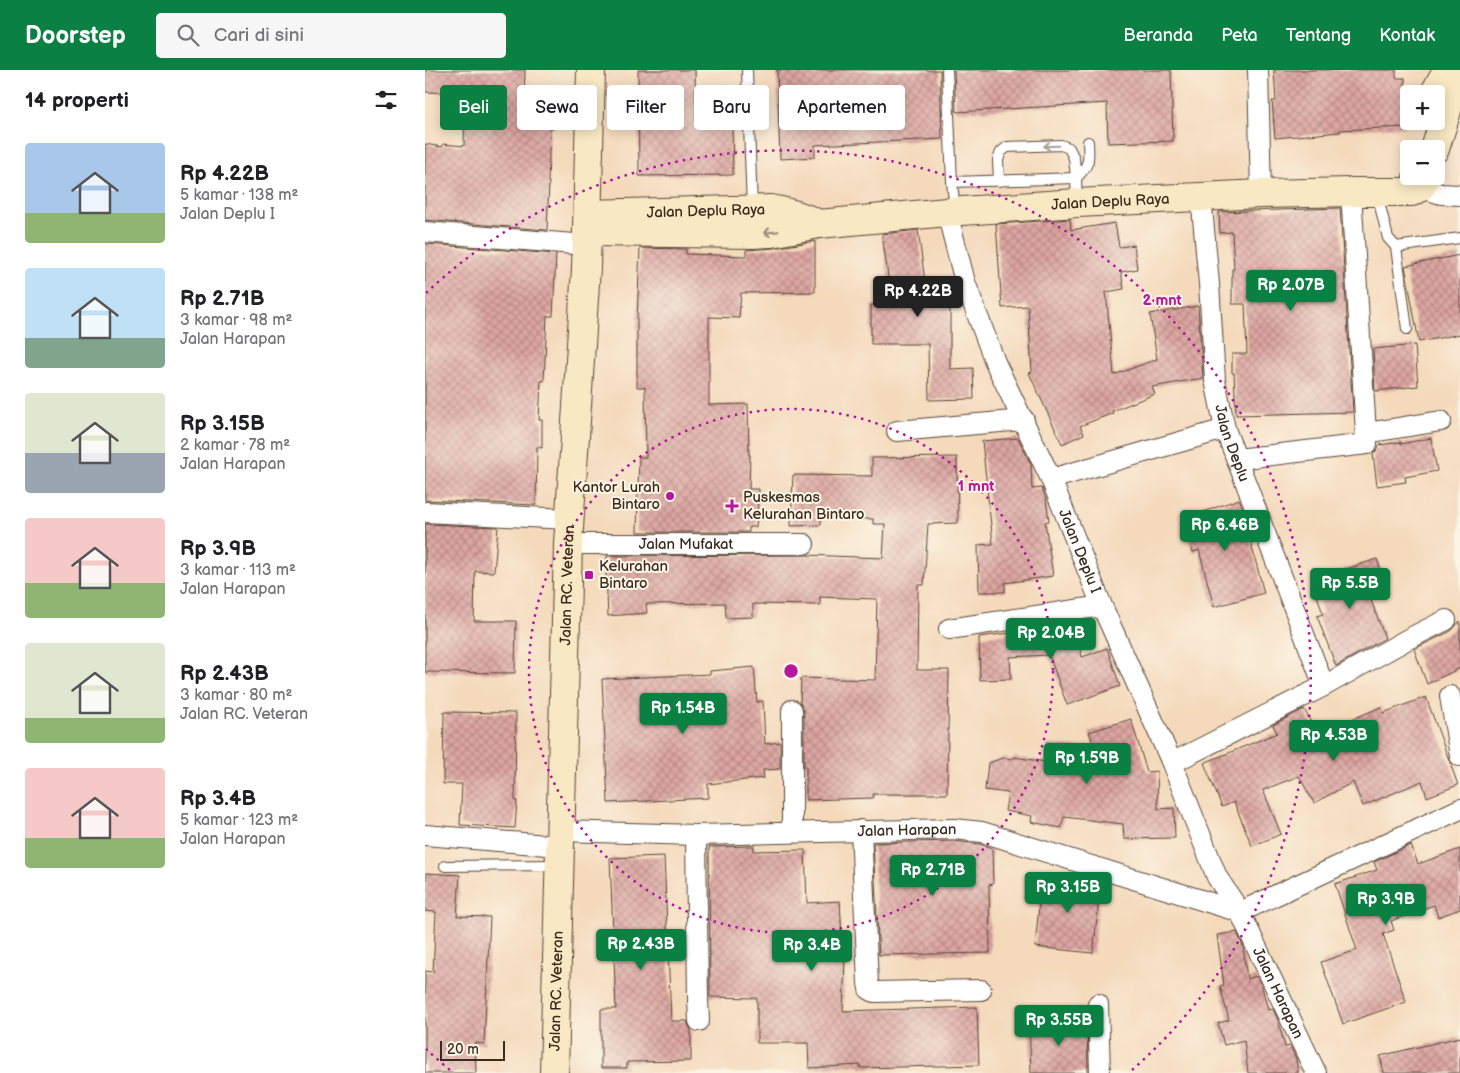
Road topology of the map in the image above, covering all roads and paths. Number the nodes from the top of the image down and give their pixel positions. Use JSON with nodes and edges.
{"nodes":[{"id":1,"x":591,"y":70,"type":"edge"},
{"id":2,"x":747,"y":70,"type":"edge"},
{"id":3,"x":947,"y":70,"type":"edge"},
{"id":4,"x":1258,"y":70,"type":"edge"},
{"id":5,"x":1447,"y":70,"type":"edge"},
{"id":6,"x":1444,"y":85,"type":"edge"},
{"id":7,"x":1088,"y":142,"type":"dead end"},
{"id":8,"x":999,"y":181,"type":"junction"},
{"id":9,"x":952,"y":182,"type":"junction"},
{"id":10,"x":1400,"y":184,"type":"edge"},
{"id":11,"x":1401,"y":185,"type":"edge"},
{"id":12,"x":1401,"y":185,"type":"edge"},
{"id":13,"x":1405,"y":185,"type":"edge"},
{"id":14,"x":1077,"y":190,"type":"junction"},
{"id":15,"x":1261,"y":194,"type":"junction"},
{"id":16,"x":1460,"y":195,"type":"edge"},
{"id":17,"x":1201,"y":196,"type":"junction"},
{"id":18,"x":752,"y":209,"type":"junction"},
{"id":19,"x":951,"y":211,"type":"junction"},
{"id":20,"x":819,"y":224,"type":"junction"},
{"id":21,"x":588,"y":230,"type":"junction"},
{"id":22,"x":425,"y":232,"type":"edge"},
{"id":23,"x":1460,"y":238,"type":"edge"},
{"id":24,"x":1396,"y":246,"type":"junction"},
{"id":25,"x":1407,"y":329,"type":"dead end"},
{"id":26,"x":1023,"y":420,"type":"junction"},
{"id":27,"x":1441,"y":421,"type":"dead end"},
{"id":28,"x":1225,"y":429,"type":"junction"},
{"id":29,"x":897,"y":431,"type":"dead end"},
{"id":30,"x":1366,"y":433,"type":"junction"},
{"id":31,"x":1237,"y":459,"type":"junction"},
{"id":32,"x":1051,"y":479,"type":"junction"},
{"id":33,"x":425,"y":512,"type":"edge"},
{"id":34,"x":568,"y":532,"type":"junction"},
{"id":35,"x":804,"y":544,"type":"dead end"},
{"id":36,"x":1102,"y":606,"type":"junction"},
{"id":37,"x":1446,"y":620,"type":"dead end"},
{"id":38,"x":949,"y":629,"type":"dead end"},
{"id":39,"x":1324,"y":686,"type":"junction"},
{"id":40,"x":1451,"y":696,"type":"dead end"},
{"id":41,"x":792,"y":710,"type":"dead end"},
{"id":42,"x":1460,"y":756,"type":"edge"},
{"id":43,"x":1172,"y":763,"type":"junction"},
{"id":44,"x":1460,"y":809,"type":"edge"},
{"id":45,"x":861,"y":830,"type":"junction"},
{"id":46,"x":792,"y":832,"type":"junction"},
{"id":47,"x":425,"y":835,"type":"edge"},
{"id":48,"x":696,"y":835,"type":"junction"},
{"id":49,"x":560,"y":848,"type":"junction"},
{"id":50,"x":445,"y":866,"type":"dead end"},
{"id":51,"x":1240,"y":912,"type":"junction"},
{"id":52,"x":981,"y":990,"type":"dead end"},
{"id":53,"x":1098,"y":1004,"type":"dead end"},
{"id":54,"x":699,"y":1022,"type":"dead end"},
{"id":55,"x":554,"y":1073,"type":"edge"},
{"id":56,"x":1100,"y":1073,"type":"edge"},
{"id":57,"x":1316,"y":1073,"type":"edge"}],
"edges":[{"from":1,"to":21,"type":"main road","name":"Jalan RC. Veteran"},
{"from":2,"to":18,"type":"lane"},
{"from":3,"to":9,"type":"lane"},
{"from":4,"to":15,"type":"street"},
{"from":5,"to":6,"type":"main road"},
{"from":7,"to":14,"type":"lane"},
{"from":8,"to":9,"type":"lane"},
{"from":8,"to":14,"type":"lane"},
{"from":14,"to":8,"type":"lane","one_way":true},
{"from":9,"to":19,"type":"lane"},
{"from":10,"to":15,"type":"main road","name":"Jalan Deplu Raya"},
{"from":11,"to":24,"type":"lane"},
{"from":12,"to":30,"type":"street"},
{"from":13,"to":16,"type":"street"},
{"from":14,"to":17,"type":"main road","name":"Jalan Deplu Raya"},
{"from":14,"to":19,"type":"main road","name":"Jalan Deplu Raya"},
{"from":15,"to":17,"type":"main road","name":"Jalan Deplu Raya"},
{"from":17,"to":28,"type":"street","name":"Jalan Deplu"},
{"from":18,"to":20,"type":"main road","name":"Jalan Deplu Raya"},
{"from":18,"to":21,"type":"main road","name":"Jalan Deplu Raya"},
{"from":19,"to":20,"type":"main road","name":"Jalan Deplu Raya"},
{"from":19,"to":26,"type":"street","name":"Jalan Deplu I"},
{"from":20,"to":21,"type":"main road","name":"Jalan Deplu Raya","one_way":true},
{"from":21,"to":22,"type":"street"},
{"from":21,"to":34,"type":"main road","name":"Jalan RC. Veteran"},
{"from":23,"to":24,"type":"lane"},
{"from":24,"to":25,"type":"lane"},
{"from":26,"to":29,"type":"street"},
{"from":26,"to":32,"type":"street","name":"Jalan Deplu I"},
{"from":27,"to":30,"type":"street"},
{"from":28,"to":31,"type":"street","name":"Jalan Deplu"},
{"from":28,"to":32,"type":"street"},
{"from":30,"to":31,"type":"street"},
{"from":31,"to":39,"type":"street","name":"Jalan Deplu"},
{"from":32,"to":36,"type":"street","name":"Jalan Deplu I"},
{"from":33,"to":34,"type":"street","name":"Jalan Mufakat"},
{"from":34,"to":35,"type":"street","name":"Jalan Mufakat"},
{"from":34,"to":49,"type":"main road","name":"Jalan RC. Veteran"},
{"from":36,"to":38,"type":"street"},
{"from":36,"to":43,"type":"street","name":"Jalan Deplu I"},
{"from":37,"to":39,"type":"street"},
{"from":39,"to":43,"type":"street"},
{"from":40,"to":42,"type":"street"},
{"from":41,"to":46,"type":"street"},
{"from":43,"to":51,"type":"street","name":"Jalan Deplu I"},
{"from":44,"to":51,"type":"street"},
{"from":45,"to":46,"type":"street","name":"Jalan Harapan"},
{"from":45,"to":51,"type":"street","name":"Jalan Harapan"},
{"from":45,"to":52,"type":"street"},
{"from":46,"to":48,"type":"street","name":"Jalan Harapan"},
{"from":47,"to":49,"type":"street","name":"Jalan Harapan"},
{"from":48,"to":49,"type":"street","name":"Jalan Harapan"},
{"from":48,"to":54,"type":"street"},
{"from":49,"to":50,"type":"lane"},
{"from":49,"to":55,"type":"main road","name":"Jalan RC. Veteran"},
{"from":51,"to":57,"type":"street","name":"Jalan Harapan"},
{"from":53,"to":56,"type":"street"}]}
